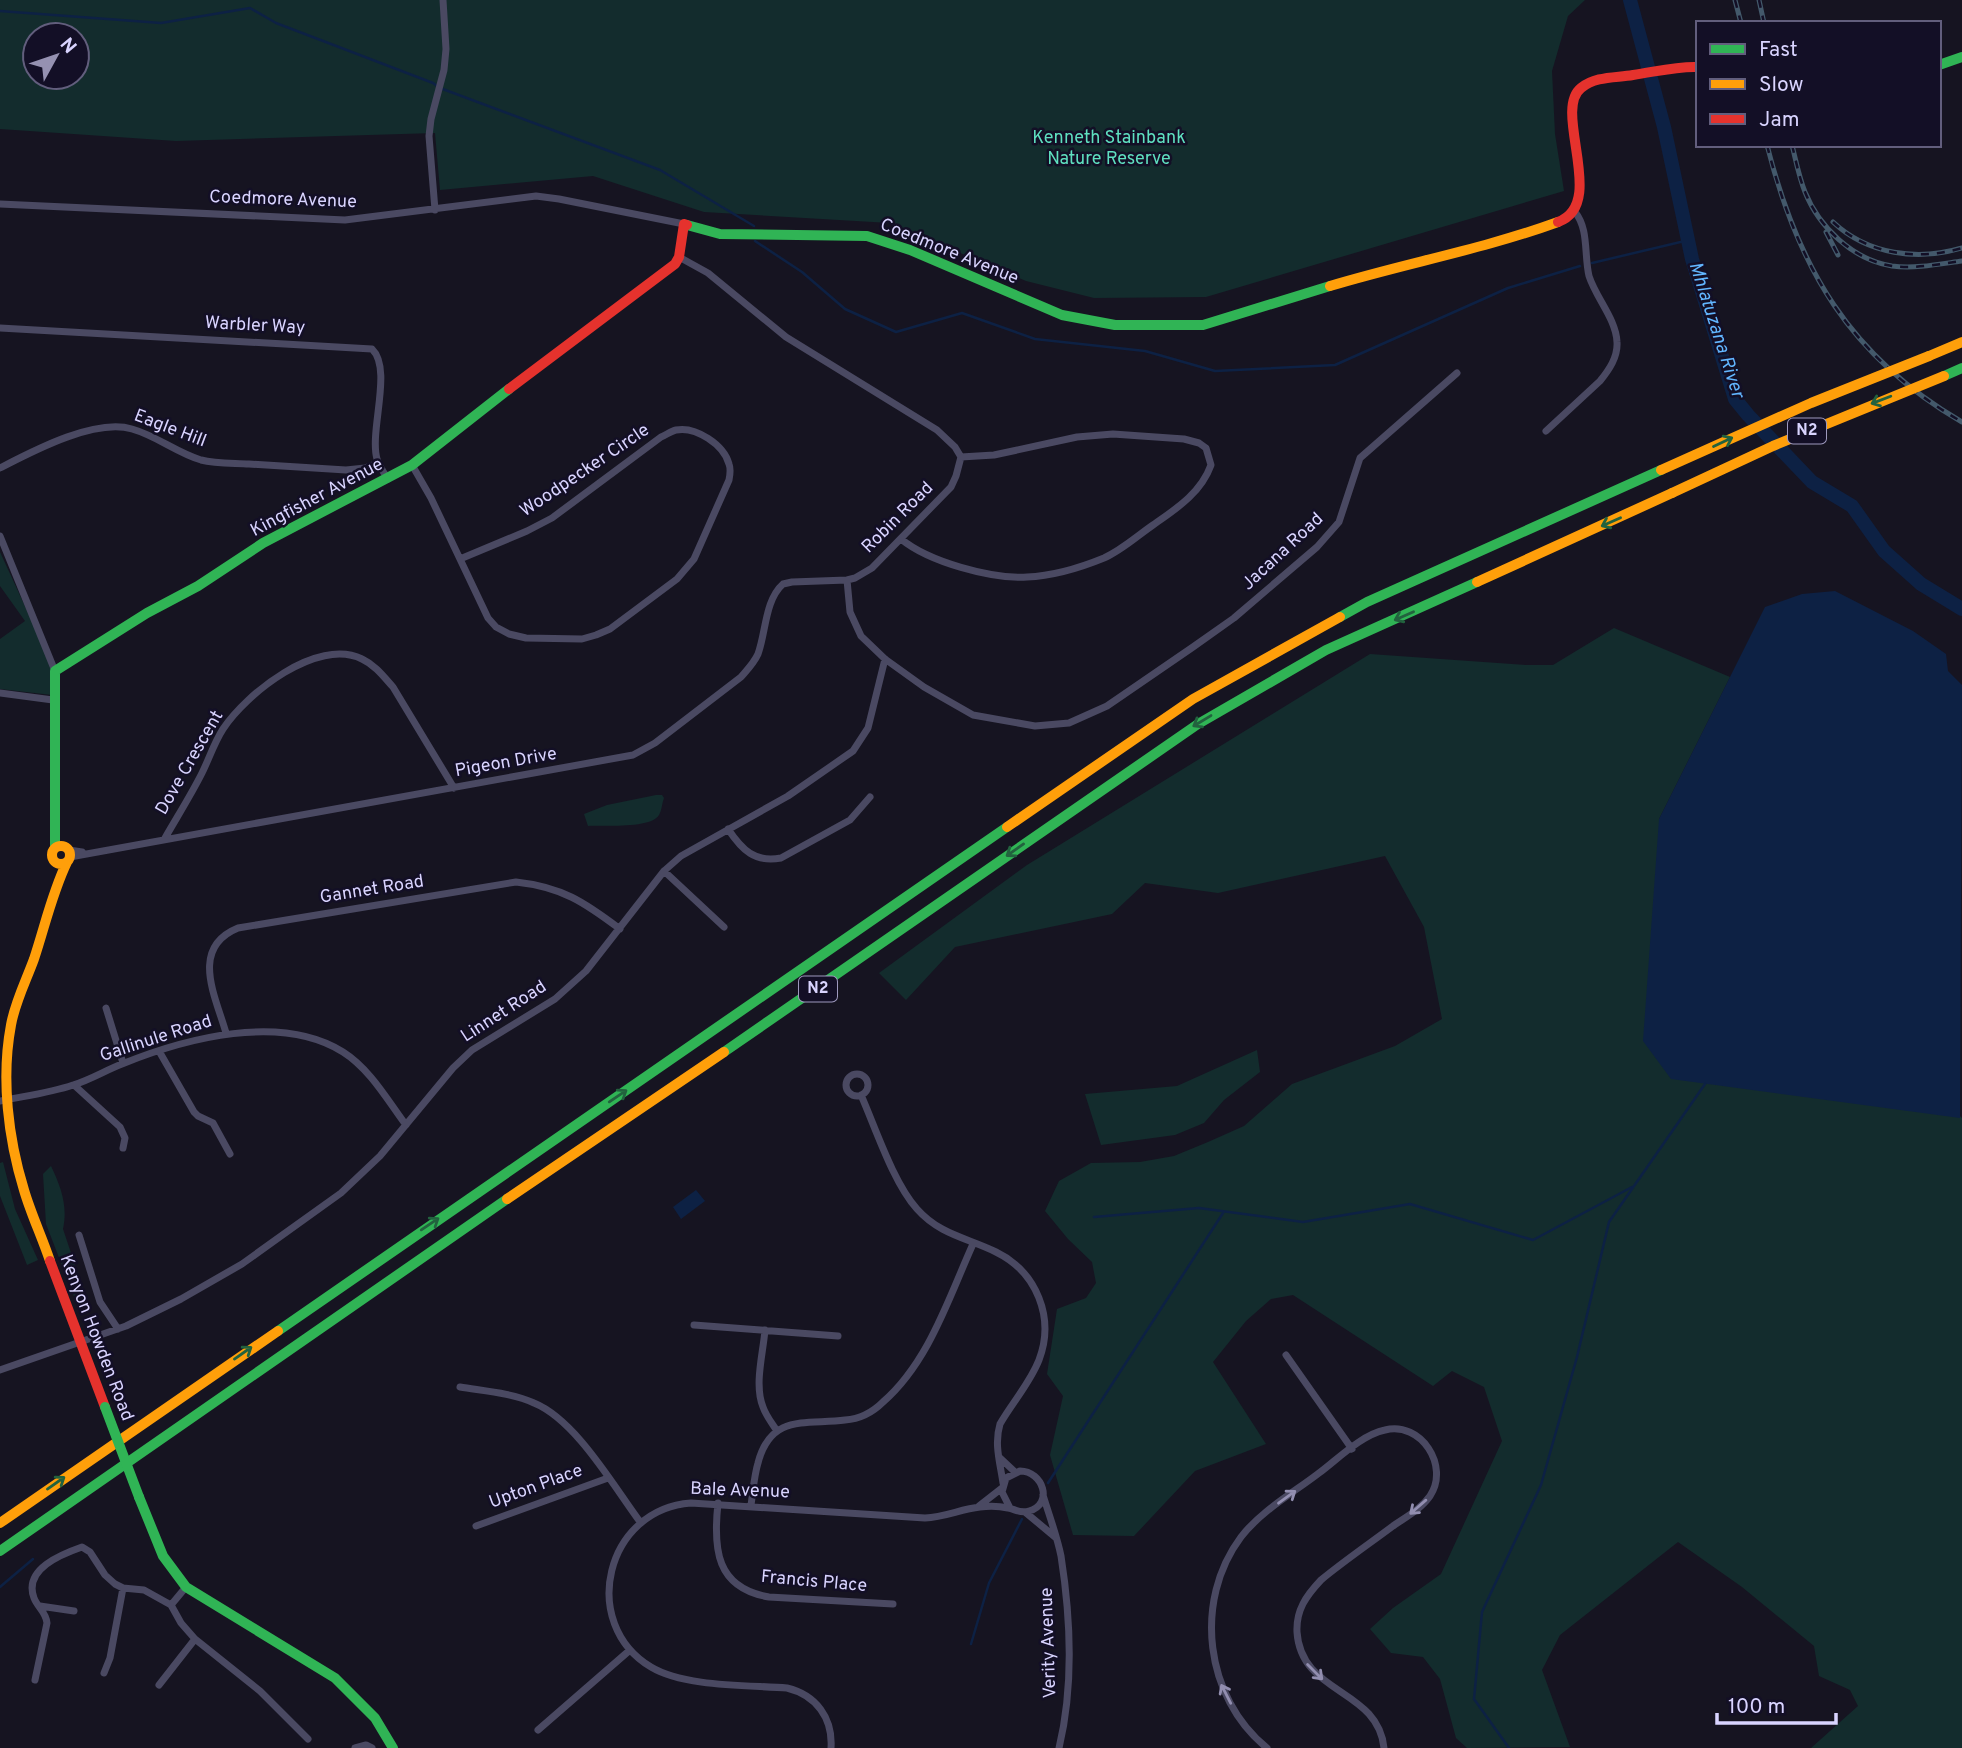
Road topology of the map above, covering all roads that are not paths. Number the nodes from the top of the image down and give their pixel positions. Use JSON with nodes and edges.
{"nodes":[{"id":1,"x":443,"y":0,"type":"edge"},
{"id":2,"x":1962,"y":57,"type":"edge"},
{"id":3,"x":1941,"y":64,"type":"edge"},
{"id":4,"x":1696,"y":67,"type":"edge"},
{"id":5,"x":0,"y":204,"type":"edge"},
{"id":6,"x":435,"y":210,"type":"junction"},
{"id":7,"x":1575,"y":212,"type":"junction"},
{"id":8,"x":684,"y":224,"type":"junction"},
{"id":9,"x":679,"y":257,"type":"junction"},
{"id":10,"x":0,"y":328,"type":"edge"},
{"id":11,"x":1962,"y":342,"type":"edge"},
{"id":12,"x":1962,"y":368,"type":"edge"},
{"id":13,"x":1457,"y":373,"type":"dead end"},
{"id":14,"x":1546,"y":431,"type":"dead end"},
{"id":15,"x":961,"y":457,"type":"junction"},
{"id":16,"x":378,"y":463,"type":"junction"},
{"id":17,"x":412,"y":466,"type":"junction"},
{"id":18,"x":0,"y":468,"type":"edge"},
{"id":19,"x":388,"y":479,"type":"junction"},
{"id":20,"x":0,"y":536,"type":"edge"},
{"id":21,"x":901,"y":539,"type":"junction"},
{"id":22,"x":460,"y":559,"type":"junction"},
{"id":23,"x":846,"y":580,"type":"junction"},
{"id":24,"x":885,"y":659,"type":"junction"},
{"id":25,"x":55,"y":671,"type":"junction"},
{"id":26,"x":0,"y":693,"type":"edge"},
{"id":27,"x":53,"y":700,"type":"junction"},
{"id":28,"x":454,"y":788,"type":"junction"},
{"id":29,"x":870,"y":797,"type":"dead end"},
{"id":30,"x":728,"y":829,"type":"junction"},
{"id":31,"x":57,"y":830,"type":"junction"},
{"id":32,"x":165,"y":838,"type":"junction"},
{"id":33,"x":55,"y":847,"type":"junction"},
{"id":34,"x":68,"y":854,"type":"junction"},
{"id":35,"x":54,"y":861,"type":"junction"},
{"id":36,"x":664,"y":871,"type":"junction"},
{"id":37,"x":55,"y":883,"type":"junction"},
{"id":38,"x":724,"y":927,"type":"dead end"},
{"id":39,"x":620,"y":929,"type":"junction"},
{"id":40,"x":106,"y":1008,"type":"dead end"},
{"id":41,"x":226,"y":1033,"type":"junction"},
{"id":42,"x":159,"y":1051,"type":"junction"},
{"id":43,"x":123,"y":1063,"type":"junction"},
{"id":44,"x":74,"y":1085,"type":"junction"},
{"id":45,"x":861,"y":1095,"type":"dead end"},
{"id":46,"x":4,"y":1100,"type":"edge"},
{"id":47,"x":406,"y":1125,"type":"junction"},
{"id":48,"x":123,"y":1148,"type":"dead end"},
{"id":49,"x":230,"y":1154,"type":"dead end"},
{"id":50,"x":79,"y":1235,"type":"dead end"},
{"id":51,"x":973,"y":1244,"type":"junction"},
{"id":52,"x":694,"y":1325,"type":"dead end"},
{"id":53,"x":118,"y":1329,"type":"junction"},
{"id":54,"x":765,"y":1331,"type":"junction"},
{"id":55,"x":838,"y":1336,"type":"dead end"},
{"id":56,"x":82,"y":1342,"type":"junction"},
{"id":57,"x":1286,"y":1355,"type":"dead end"},
{"id":58,"x":0,"y":1369,"type":"edge"},
{"id":59,"x":460,"y":1387,"type":"dead end"},
{"id":60,"x":777,"y":1431,"type":"junction"},
{"id":61,"x":1352,"y":1449,"type":"junction"},
{"id":62,"x":999,"y":1456,"type":"junction"},
{"id":63,"x":1015,"y":1472,"type":"junction"},
{"id":64,"x":608,"y":1478,"type":"junction"},
{"id":65,"x":1003,"y":1485,"type":"junction"},
{"id":66,"x":1043,"y":1494,"type":"junction"},
{"id":67,"x":718,"y":1503,"type":"junction"},
{"id":68,"x":751,"y":1506,"type":"junction"},
{"id":69,"x":978,"y":1507,"type":"junction"},
{"id":70,"x":1010,"y":1508,"type":"junction"},
{"id":71,"x":1025,"y":1512,"type":"junction"},
{"id":72,"x":0,"y":1522,"type":"edge"},
{"id":73,"x":641,"y":1523,"type":"junction"},
{"id":74,"x":476,"y":1526,"type":"dead end"},
{"id":75,"x":1056,"y":1537,"type":"junction"},
{"id":76,"x":0,"y":1551,"type":"edge"},
{"id":77,"x":186,"y":1587,"type":"junction"},
{"id":78,"x":123,"y":1588,"type":"junction"},
{"id":79,"x":893,"y":1604,"type":"dead end"},
{"id":80,"x":171,"y":1605,"type":"junction"},
{"id":81,"x":39,"y":1606,"type":"junction"},
{"id":82,"x":74,"y":1611,"type":"dead end"},
{"id":83,"x":195,"y":1639,"type":"junction"},
{"id":84,"x":630,"y":1650,"type":"junction"},
{"id":85,"x":104,"y":1673,"type":"dead end"},
{"id":86,"x":36,"y":1679,"type":"dead end"},
{"id":87,"x":159,"y":1685,"type":"dead end"},
{"id":88,"x":362,"y":1705,"type":"junction"},
{"id":89,"x":538,"y":1730,"type":"dead end"},
{"id":90,"x":309,"y":1739,"type":"dead end"},
{"id":91,"x":355,"y":1748,"type":"edge"},
{"id":92,"x":372,"y":1748,"type":"edge"},
{"id":93,"x":385,"y":1748,"type":"edge"},
{"id":94,"x":393,"y":1748,"type":"edge"},
{"id":95,"x":831,"y":1748,"type":"edge"},
{"id":96,"x":1060,"y":1748,"type":"edge"},
{"id":97,"x":1267,"y":1748,"type":"edge"},
{"id":98,"x":1384,"y":1748,"type":"edge"}],
"edges":[{"from":1,"to":6,"type":"street"},
{"from":2,"to":3,"type":"main road"},
{"from":4,"to":7,"type":"main road"},
{"from":5,"to":6,"type":"street","name":"Coedmore Avenue"},
{"from":6,"to":8,"type":"street","name":"Coedmore Avenue"},
{"from":7,"to":8,"type":"main road","name":"Coedmore Avenue"},
{"from":7,"to":14,"type":"street"},
{"from":8,"to":9,"type":"main road"},
{"from":9,"to":15,"type":"street"},
{"from":9,"to":17,"type":"main road","name":"Kingfisher Avenue"},
{"from":10,"to":16,"type":"street","name":"Warbler Way"},
{"from":72,"to":11,"type":"main road","number":"N2","one_way":true,"bridge":true},
{"from":12,"to":76,"type":"main road","number":"N2","one_way":true,"bridge":true},
{"from":13,"to":24,"type":"street","name":"Jacana Road"},
{"from":15,"to":21,"type":"street","name":"Robin Road"},
{"from":15,"to":21,"type":"street"},
{"from":16,"to":18,"type":"street","name":"Eagle Hill"},
{"from":16,"to":19,"type":"street"},
{"from":17,"to":19,"type":"main road","name":"Kingfisher Avenue"},
{"from":17,"to":22,"type":"street","name":"Woodpecker Circle"},
{"from":19,"to":25,"type":"main road","name":"Kingfisher Avenue"},
{"from":20,"to":25,"type":"street"},
{"from":21,"to":23,"type":"street","name":"Robin Road"},
{"from":22,"to":22,"type":"street","name":"Woodpecker Circle"},
{"from":23,"to":24,"type":"street"},
{"from":23,"to":28,"type":"street","name":"Pigeon Drive"},
{"from":24,"to":30,"type":"street","name":"Linnet Road"},
{"from":25,"to":27,"type":"main road"},
{"from":26,"to":27,"type":"street"},
{"from":27,"to":31,"type":"main road"},
{"from":28,"to":32,"type":"street","name":"Pigeon Drive"},
{"from":28,"to":32,"type":"street","name":"Dove Crescent"},
{"from":29,"to":30,"type":"street"},
{"from":30,"to":36,"type":"street","name":"Linnet Road"},
{"from":31,"to":33,"type":"main road"},
{"from":31,"to":34,"type":"main road"},
{"from":32,"to":34,"type":"street","name":"Pigeon Drive"},
{"from":33,"to":34,"type":"main road"},
{"from":33,"to":35,"type":"main road"},
{"from":34,"to":35,"type":"main road"},
{"from":34,"to":37,"type":"main road","name":"Kenyon Howden Road"},
{"from":35,"to":37,"type":"main road","name":"Kenyon Howden Road"},
{"from":36,"to":38,"type":"street"},
{"from":36,"to":39,"type":"street","name":"Linnet Road"},
{"from":37,"to":46,"type":"main road","name":"Kenyon Howden Road"},
{"from":39,"to":41,"type":"street","name":"Gannet Road"},
{"from":39,"to":47,"type":"street","name":"Linnet Road"},
{"from":40,"to":43,"type":"street"},
{"from":41,"to":42,"type":"street","name":"Gallinule Road"},
{"from":41,"to":47,"type":"street","name":"Gallinule Road"},
{"from":42,"to":43,"type":"street","name":"Gallinule Road"},
{"from":42,"to":49,"type":"street"},
{"from":43,"to":44,"type":"street","name":"Gallinule Road"},
{"from":44,"to":46,"type":"street","name":"Gallinule Road"},
{"from":44,"to":48,"type":"street"},
{"from":45,"to":51,"type":"street"},
{"from":46,"to":56,"type":"main road","name":"Kenyon Howden Road"},
{"from":47,"to":53,"type":"street","name":"Linnet Road"},
{"from":50,"to":53,"type":"street"},
{"from":51,"to":60,"type":"street"},
{"from":51,"to":62,"type":"street"},
{"from":52,"to":54,"type":"street"},
{"from":53,"to":56,"type":"street","name":"Linnet Road"},
{"from":54,"to":55,"type":"street"},
{"from":54,"to":60,"type":"street"},
{"from":56,"to":58,"type":"street","name":"Linnet Road"},
{"from":56,"to":77,"type":"main road","name":"Kenyon Howden Road","bridge":true},
{"from":57,"to":61,"type":"street"},
{"from":59,"to":64,"type":"street"},
{"from":60,"to":68,"type":"street"},
{"from":97,"to":61,"type":"street","one_way":true},
{"from":61,"to":98,"type":"street","one_way":true},
{"from":62,"to":63,"type":"street"},
{"from":62,"to":65,"type":"street"},
{"from":63,"to":65,"type":"street"},
{"from":63,"to":66,"type":"street"},
{"from":64,"to":73,"type":"street"},
{"from":64,"to":74,"type":"street","name":"Upton Place"},
{"from":65,"to":69,"type":"street","name":"Bale Avenue"},
{"from":65,"to":70,"type":"street"},
{"from":66,"to":71,"type":"street"},
{"from":66,"to":75,"type":"street","name":"Verity Avenue"},
{"from":67,"to":68,"type":"street","name":"Bale Avenue"},
{"from":67,"to":73,"type":"street","name":"Bale Avenue"},
{"from":67,"to":79,"type":"street","name":"Francis Place"},
{"from":68,"to":69,"type":"street","name":"Bale Avenue"},
{"from":69,"to":70,"type":"street","name":"Bale Avenue"},
{"from":70,"to":71,"type":"street"},
{"from":71,"to":75,"type":"street"},
{"from":73,"to":84,"type":"street","name":"Bale Avenue"},
{"from":75,"to":96,"type":"street","name":"Verity Avenue"},
{"from":77,"to":80,"type":"street"},
{"from":77,"to":88,"type":"main road","name":"Kenyon Howden Road"},
{"from":78,"to":80,"type":"street"},
{"from":78,"to":81,"type":"street"},
{"from":78,"to":85,"type":"street"},
{"from":80,"to":83,"type":"street"},
{"from":81,"to":82,"type":"street"},
{"from":81,"to":86,"type":"street"},
{"from":83,"to":87,"type":"street"},
{"from":83,"to":90,"type":"street"},
{"from":84,"to":89,"type":"street"},
{"from":84,"to":95,"type":"street","name":"Bale Avenue"},
{"from":88,"to":93,"type":"main road","name":"Kenyon Howden Road"},
{"from":88,"to":94,"type":"main road","name":"Kenyon Howden Road"},
{"from":91,"to":92,"type":"street"}]}
